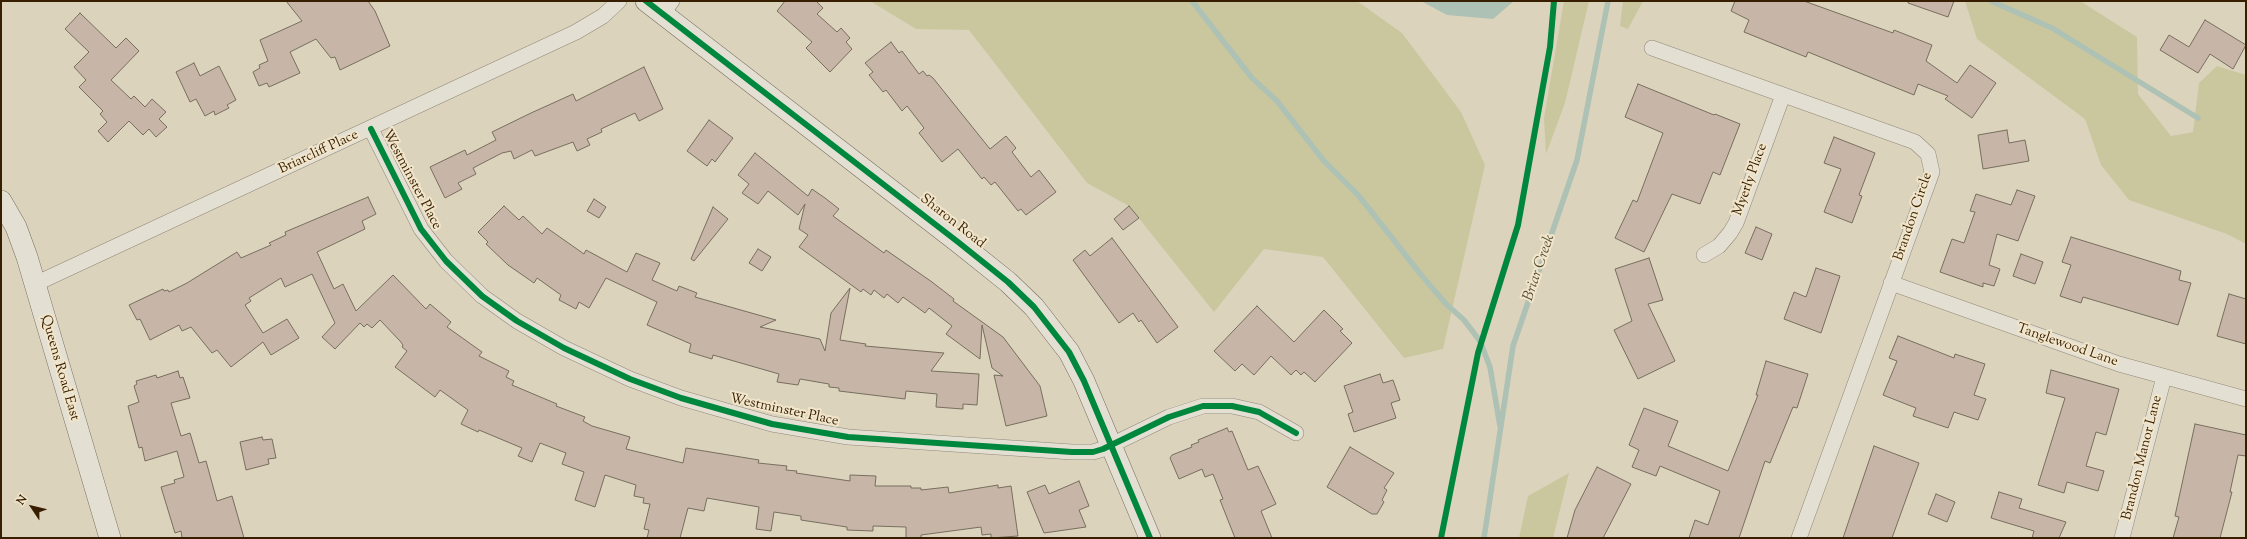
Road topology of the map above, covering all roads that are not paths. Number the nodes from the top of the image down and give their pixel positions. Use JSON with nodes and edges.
{"nodes":[{"id":1,"x":619,"y":1,"type":"edge"},
{"id":2,"x":646,"y":1,"type":"edge"},
{"id":3,"x":667,"y":7,"type":"edge"},
{"id":4,"x":1652,"y":48,"type":"dead end"},
{"id":5,"x":1783,"y":95,"type":"junction"},
{"id":6,"x":371,"y":129,"type":"junction"},
{"id":7,"x":1,"y":201,"type":"edge"},
{"id":8,"x":1704,"y":255,"type":"dead end"},
{"id":9,"x":1891,"y":283,"type":"junction"},
{"id":10,"x":35,"y":284,"type":"junction"},
{"id":11,"x":2164,"y":377,"type":"junction"},
{"id":12,"x":2246,"y":399,"type":"edge"},
{"id":13,"x":1296,"y":433,"type":"dead end"},
{"id":14,"x":1112,"y":446,"type":"junction"},
{"id":15,"x":110,"y":538,"type":"edge"},
{"id":16,"x":1150,"y":538,"type":"edge"},
{"id":17,"x":1799,"y":538,"type":"edge"},
{"id":18,"x":2122,"y":538,"type":"edge"}],
"edges":[{"from":1,"to":6,"type":"street","name":"Briarcliff Place"},
{"from":2,"to":3,"type":"street","name":"Sharon Road"},
{"from":3,"to":14,"type":"street","name":"Sharon Road"},
{"from":4,"to":5,"type":"street","name":"Brandon Circle"},
{"from":5,"to":8,"type":"street","name":"Myerly Place"},
{"from":5,"to":9,"type":"street","name":"Brandon Circle"},
{"from":6,"to":10,"type":"street","name":"Briarcliff Place"},
{"from":6,"to":14,"type":"street","name":"Westminster Place"},
{"from":7,"to":10,"type":"street","name":"Queens Road East"},
{"from":9,"to":11,"type":"street","name":"Tanglewood Lane"},
{"from":9,"to":17,"type":"street","name":"Brandon Circle"},
{"from":10,"to":15,"type":"street","name":"Queens Road East"},
{"from":11,"to":12,"type":"street","name":"Tanglewood Lane"},
{"from":11,"to":18,"type":"street","name":"Brandon Manor Lane"},
{"from":13,"to":14,"type":"street","name":"Westminster Place"},
{"from":14,"to":16,"type":"street","name":"Sharon Road"}]}
